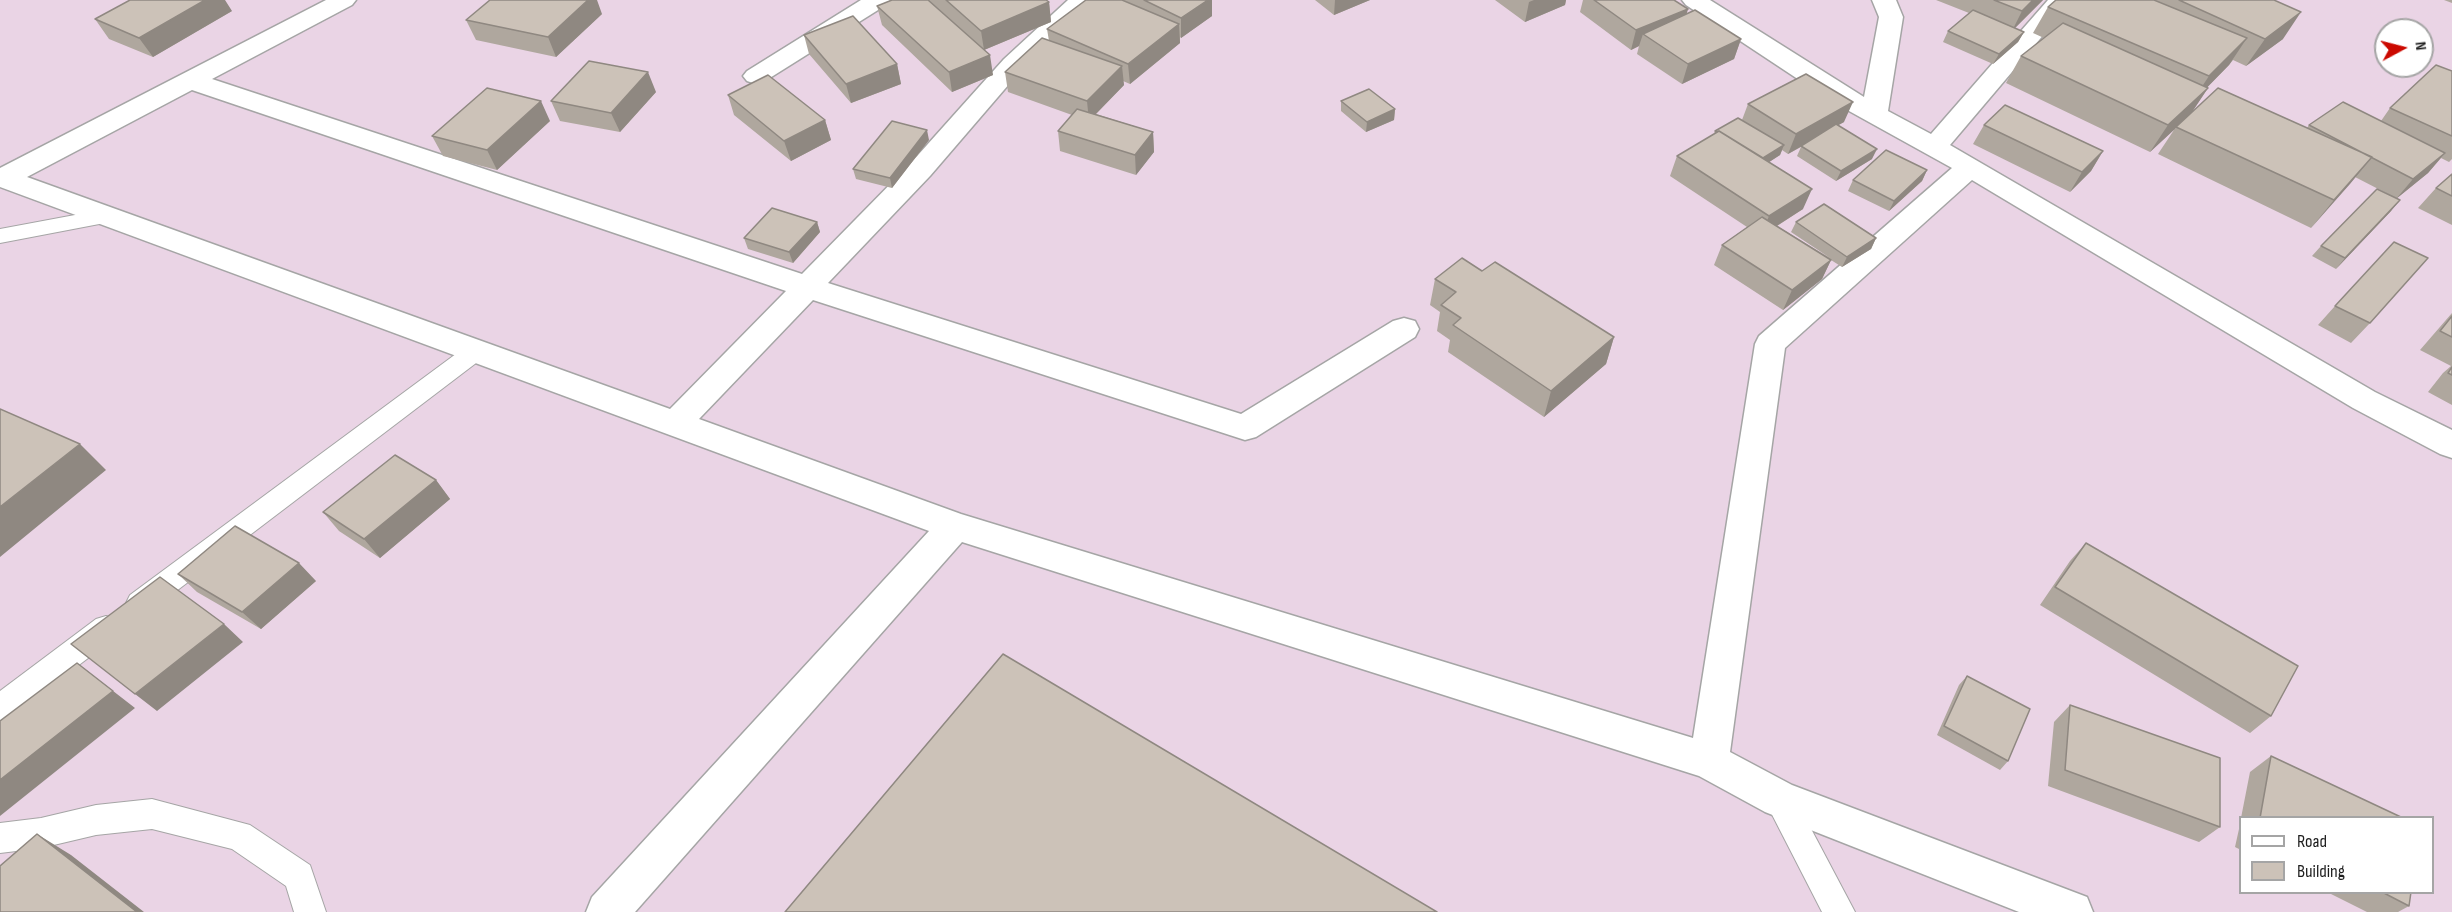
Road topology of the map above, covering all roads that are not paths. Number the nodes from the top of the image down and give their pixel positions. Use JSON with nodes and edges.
{"nodes":[{"id":1,"x":344,"y":0,"type":"edge"},
{"id":2,"x":878,"y":0,"type":"edge"},
{"id":3,"x":1083,"y":0,"type":"edge"},
{"id":4,"x":1694,"y":0,"type":"edge"},
{"id":5,"x":1884,"y":0,"type":"edge"},
{"id":6,"x":2061,"y":0,"type":"edge"},
{"id":7,"x":756,"y":76,"type":"dead end"},
{"id":8,"x":189,"y":80,"type":"junction"},
{"id":9,"x":1874,"y":114,"type":"junction"},
{"id":10,"x":1934,"y":147,"type":"junction"},
{"id":11,"x":1969,"y":168,"type":"junction"},
{"id":12,"x":1,"y":177,"type":"edge"},
{"id":13,"x":107,"y":216,"type":"junction"},
{"id":14,"x":0,"y":236,"type":"edge"},
{"id":15,"x":807,"y":287,"type":"junction"},
{"id":16,"x":1404,"y":329,"type":"dead end"},
{"id":17,"x":476,"y":351,"type":"junction"},
{"id":18,"x":675,"y":424,"type":"junction"},
{"id":19,"x":2452,"y":446,"type":"edge"},
{"id":20,"x":955,"y":526,"type":"junction"},
{"id":21,"x":0,"y":708,"type":"edge"},
{"id":22,"x":1709,"y":761,"type":"junction"},
{"id":23,"x":1779,"y":799,"type":"junction"},
{"id":24,"x":0,"y":838,"type":"edge"},
{"id":25,"x":310,"y":912,"type":"edge"},
{"id":26,"x":607,"y":912,"type":"edge"},
{"id":27,"x":1839,"y":912,"type":"edge"},
{"id":28,"x":2072,"y":912,"type":"edge"}],
"edges":[{"from":1,"to":8,"type":"street"},
{"from":2,"to":7,"type":"street"},
{"from":3,"to":15,"type":"street"},
{"from":4,"to":9,"type":"street"},
{"from":5,"to":9,"type":"street"},
{"from":6,"to":10,"type":"street"},
{"from":8,"to":12,"type":"street"},
{"from":8,"to":15,"type":"street"},
{"from":9,"to":10,"type":"street"},
{"from":10,"to":11,"type":"street"},
{"from":11,"to":19,"type":"street"},
{"from":11,"to":22,"type":"street"},
{"from":12,"to":13,"type":"street"},
{"from":13,"to":14,"type":"lane"},
{"from":13,"to":17,"type":"street"},
{"from":15,"to":16,"type":"street"},
{"from":15,"to":18,"type":"street"},
{"from":17,"to":18,"type":"street"},
{"from":17,"to":21,"type":"lane"},
{"from":18,"to":20,"type":"street"},
{"from":20,"to":22,"type":"street"},
{"from":20,"to":26,"type":"street"},
{"from":22,"to":23,"type":"street"},
{"from":23,"to":27,"type":"lane"},
{"from":23,"to":28,"type":"street"},
{"from":24,"to":25,"type":"lane"}]}
